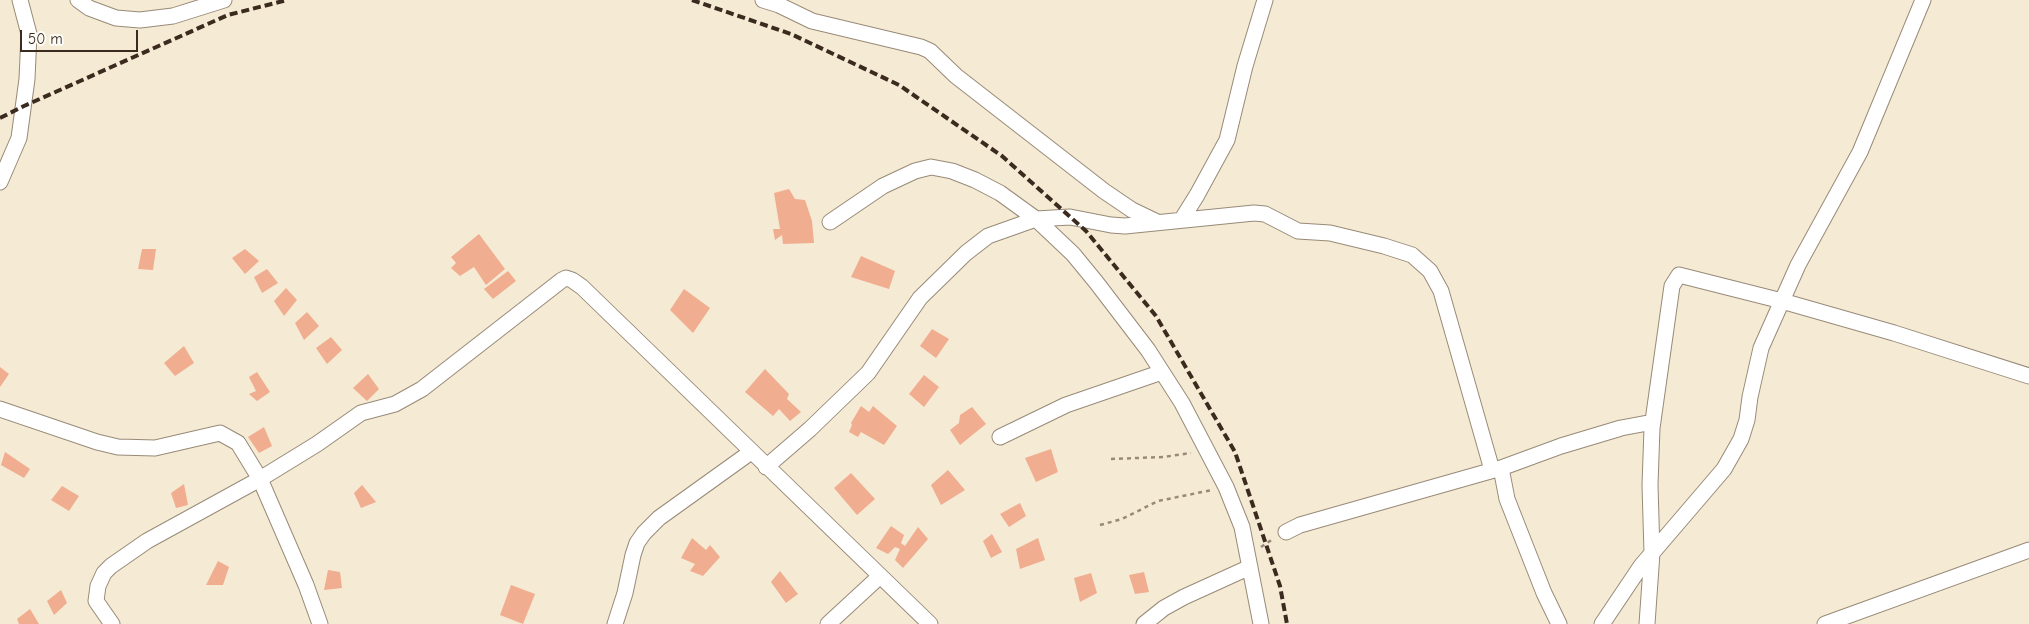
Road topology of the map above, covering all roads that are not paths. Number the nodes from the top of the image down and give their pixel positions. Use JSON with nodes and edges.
{"nodes":[{"id":1,"x":20,"y":0,"type":"edge"},
{"id":2,"x":78,"y":0,"type":"edge"},
{"id":3,"x":224,"y":0,"type":"edge"},
{"id":4,"x":763,"y":0,"type":"edge"},
{"id":5,"x":1265,"y":0,"type":"edge"},
{"id":6,"x":1923,"y":0,"type":"edge"},
{"id":7,"x":0,"y":182,"type":"edge"},
{"id":8,"x":1036,"y":219,"type":"junction"},
{"id":9,"x":1182,"y":219,"type":"junction"},
{"id":10,"x":830,"y":222,"type":"dead end"},
{"id":11,"x":1158,"y":223,"type":"junction"},
{"id":12,"x":1782,"y":301,"type":"junction"},
{"id":13,"x":1162,"y":372,"type":"junction"},
{"id":14,"x":2029,"y":376,"type":"edge"},
{"id":15,"x":0,"y":409,"type":"edge"},
{"id":16,"x":1653,"y":422,"type":"junction"},
{"id":17,"x":1000,"y":437,"type":"dead end"},
{"id":18,"x":751,"y":452,"type":"junction"},
{"id":19,"x":766,"y":467,"type":"junction"},
{"id":20,"x":1496,"y":469,"type":"junction"},
{"id":21,"x":260,"y":480,"type":"junction"},
{"id":22,"x":1286,"y":532,"type":"road end"},
{"id":23,"x":1652,"y":553,"type":"junction"},
{"id":24,"x":2028,"y":555,"type":"edge"},
{"id":25,"x":1249,"y":562,"type":"junction"},
{"id":26,"x":879,"y":576,"type":"junction"},
{"id":27,"x":112,"y":624,"type":"edge"},
{"id":28,"x":320,"y":624,"type":"edge"},
{"id":29,"x":615,"y":624,"type":"edge"},
{"id":30,"x":828,"y":624,"type":"edge"},
{"id":31,"x":930,"y":624,"type":"edge"},
{"id":32,"x":1144,"y":624,"type":"edge"},
{"id":33,"x":1261,"y":624,"type":"edge"},
{"id":34,"x":1559,"y":624,"type":"edge"},
{"id":35,"x":1602,"y":624,"type":"edge"},
{"id":36,"x":1647,"y":624,"type":"edge"},
{"id":37,"x":1825,"y":624,"type":"edge"}],
"edges":[{"from":1,"to":7,"type":"street"},
{"from":2,"to":3,"type":"street"},
{"from":4,"to":11,"type":"street"},
{"from":5,"to":9,"type":"street"},
{"from":6,"to":12,"type":"street"},
{"from":8,"to":10,"type":"street"},
{"from":8,"to":11,"type":"street"},
{"from":8,"to":13,"type":"street"},
{"from":8,"to":19,"type":"street"},
{"from":9,"to":11,"type":"street"},
{"from":9,"to":20,"type":"street"},
{"from":12,"to":14,"type":"street"},
{"from":12,"to":16,"type":"street"},
{"from":12,"to":23,"type":"street"},
{"from":13,"to":17,"type":"street"},
{"from":13,"to":25,"type":"street"},
{"from":15,"to":21,"type":"street"},
{"from":16,"to":20,"type":"street"},
{"from":16,"to":23,"type":"street"},
{"from":18,"to":19,"type":"street"},
{"from":18,"to":21,"type":"street"},
{"from":18,"to":29,"type":"street"},
{"from":19,"to":26,"type":"street"},
{"from":20,"to":22,"type":"street"},
{"from":20,"to":34,"type":"street"},
{"from":21,"to":27,"type":"street"},
{"from":21,"to":28,"type":"street"},
{"from":23,"to":35,"type":"street"},
{"from":23,"to":36,"type":"street"},
{"from":24,"to":37,"type":"street"},
{"from":25,"to":32,"type":"street"},
{"from":25,"to":33,"type":"street"},
{"from":26,"to":30,"type":"street"},
{"from":26,"to":31,"type":"street"}]}
